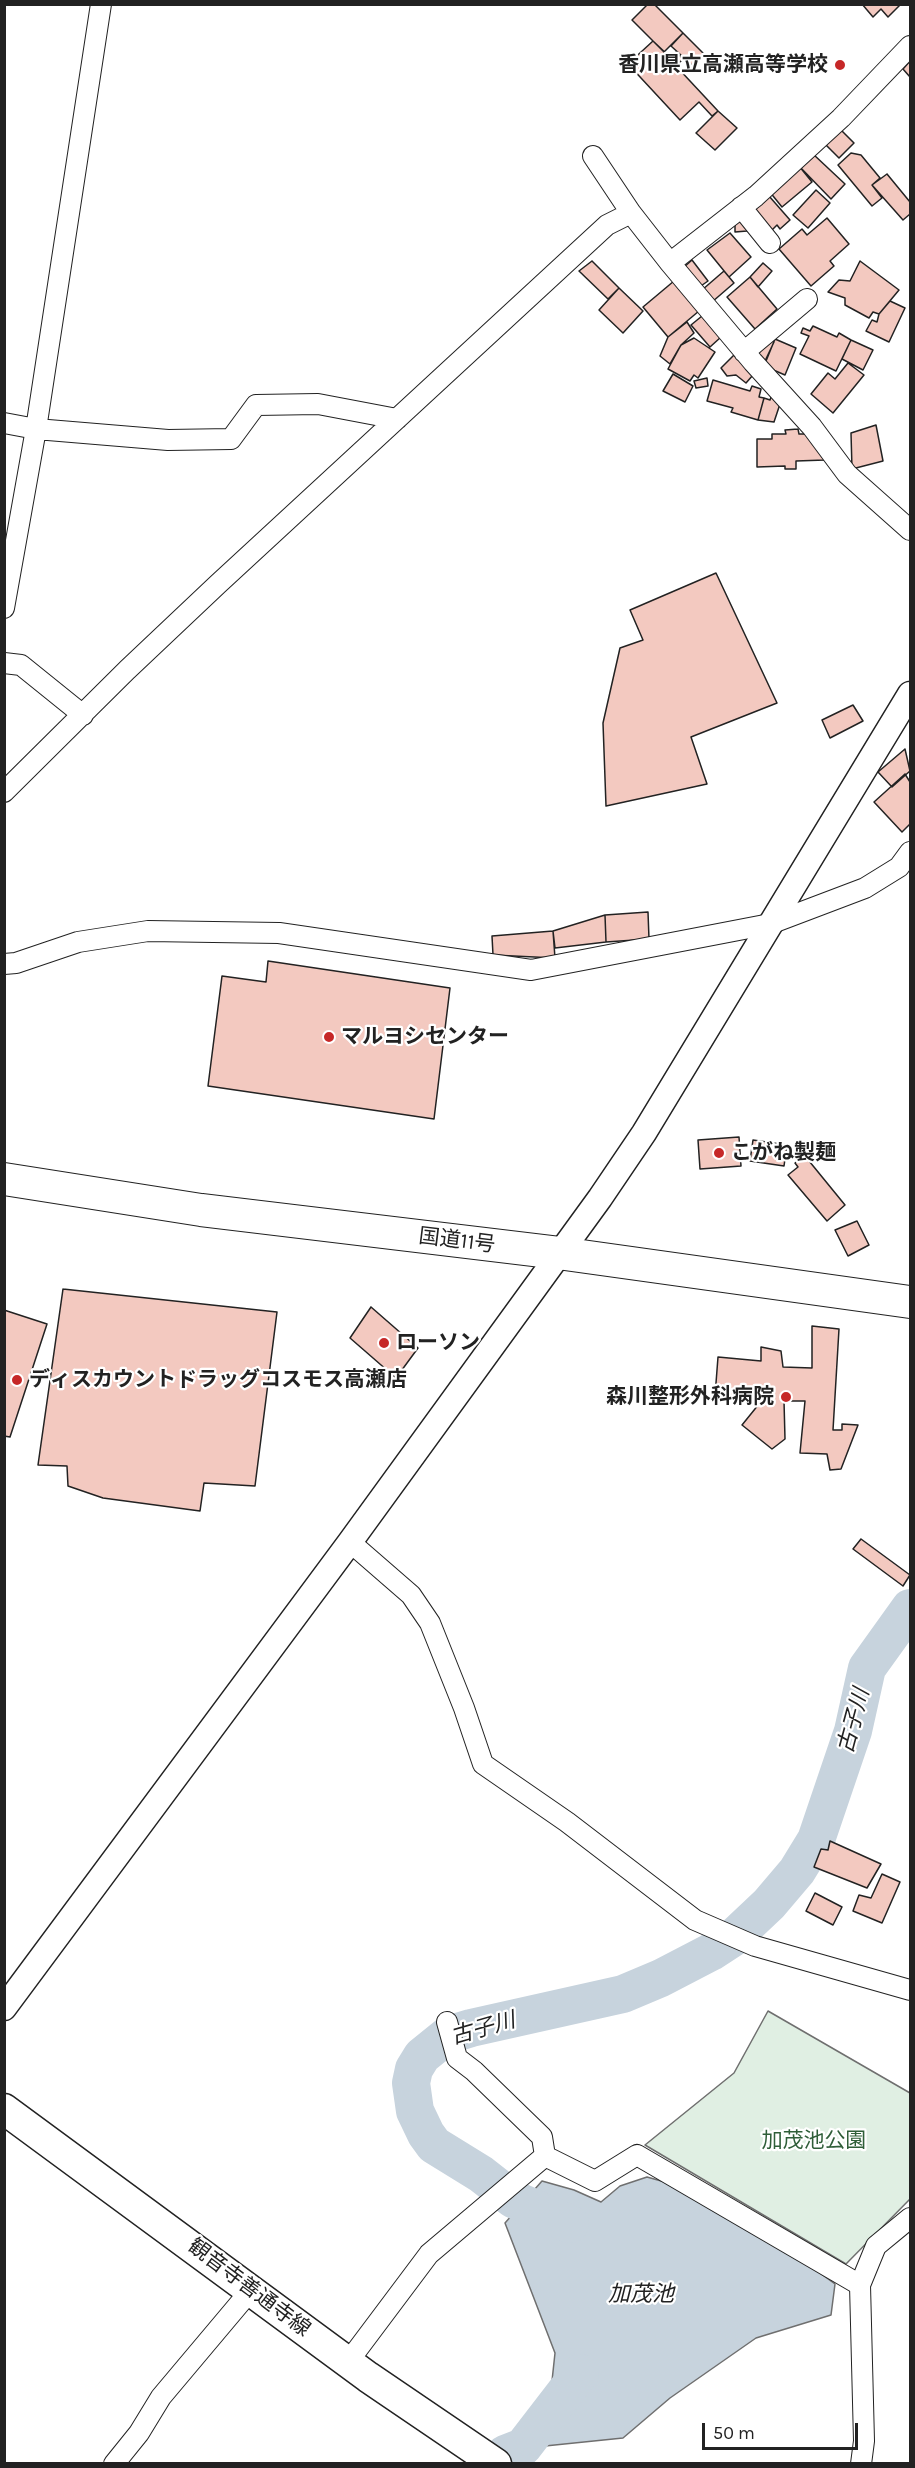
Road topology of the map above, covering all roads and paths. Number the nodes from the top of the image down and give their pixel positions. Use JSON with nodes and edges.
{"nodes":[{"id":1,"x":101,"y":4,"type":"edge"},
{"id":2,"x":910,"y":46,"type":"edge"},
{"id":3,"x":593,"y":156,"type":"dead end"},
{"id":4,"x":741,"y":207,"type":"junction"},
{"id":5,"x":631,"y":213,"type":"junction"},
{"id":6,"x":770,"y":243,"type":"dead end"},
{"id":7,"x":670,"y":263,"type":"junction"},
{"id":8,"x":807,"y":299,"type":"dead end"},
{"id":9,"x":744,"y":352,"type":"junction"},
{"id":10,"x":397,"y":419,"type":"junction"},
{"id":11,"x":4,"y":423,"type":"edge"},
{"id":12,"x":36,"y":429,"type":"junction"},
{"id":13,"x":910,"y":531,"type":"edge"},
{"id":14,"x":4,"y":608,"type":"edge"},
{"id":15,"x":4,"y":663,"type":"edge"},
{"id":16,"x":910,"y":694,"type":"edge"},
{"id":17,"x":83,"y":716,"type":"junction"},
{"id":18,"x":4,"y":792,"type":"edge"},
{"id":19,"x":910,"y":852,"type":"edge"},
{"id":20,"x":770,"y":924,"type":"junction"},
{"id":21,"x":4,"y":964,"type":"edge"},
{"id":22,"x":4,"y":1179,"type":"edge"},
{"id":23,"x":559,"y":1253,"type":"junction"},
{"id":24,"x":910,"y":1302,"type":"edge"},
{"id":25,"x":350,"y":1542,"type":"junction"},
{"id":26,"x":910,"y":1990,"type":"edge"},
{"id":27,"x":4,"y":2008,"type":"edge"},
{"id":28,"x":447,"y":2022,"type":"dead end"},
{"id":29,"x":4,"y":2109,"type":"edge"},
{"id":30,"x":545,"y":2156,"type":"junction"},
{"id":31,"x":910,"y":2218,"type":"edge"},
{"id":32,"x":860,"y":2285,"type":"junction"},
{"id":33,"x":251,"y":2290,"type":"junction"},
{"id":34,"x":348,"y":2362,"type":"junction"},
{"id":35,"x":492,"y":2461,"type":"edge"},
{"id":36,"x":114,"y":2463,"type":"edge"},
{"id":37,"x":861,"y":2463,"type":"edge"}],
"edges":[{"from":1,"to":12,"type":"street"},
{"from":2,"to":4,"type":"street"},
{"from":3,"to":5,"type":"street"},
{"from":4,"to":6,"type":"street"},
{"from":4,"to":7,"type":"street"},
{"from":5,"to":7,"type":"street"},
{"from":5,"to":10,"type":"street"},
{"from":7,"to":9,"type":"street"},
{"from":8,"to":9,"type":"street"},
{"from":9,"to":13,"type":"street"},
{"from":10,"to":12,"type":"street"},
{"from":10,"to":17,"type":"street"},
{"from":11,"to":12,"type":"street"},
{"from":12,"to":14,"type":"street"},
{"from":15,"to":17,"type":"street"},
{"from":16,"to":20,"type":"street"},
{"from":17,"to":18,"type":"street"},
{"from":19,"to":20,"type":"street"},
{"from":20,"to":21,"type":"street"},
{"from":20,"to":23,"type":"street"},
{"from":22,"to":23,"type":"highway","name":"国道11号"},
{"from":23,"to":24,"type":"highway","name":"国道11号"},
{"from":23,"to":25,"type":"street"},
{"from":25,"to":26,"type":"street"},
{"from":25,"to":27,"type":"street"},
{"from":28,"to":30,"type":"street"},
{"from":29,"to":33,"type":"main road","name":"観音寺善通寺線"},
{"from":30,"to":32,"type":"street"},
{"from":30,"to":34,"type":"street"},
{"from":31,"to":32,"type":"street"},
{"from":32,"to":37,"type":"street"},
{"from":33,"to":34,"type":"main road","name":"観音寺善通寺線"},
{"from":33,"to":36,"type":"street"},
{"from":34,"to":35,"type":"main road","name":"観音寺善通寺線"}]}
